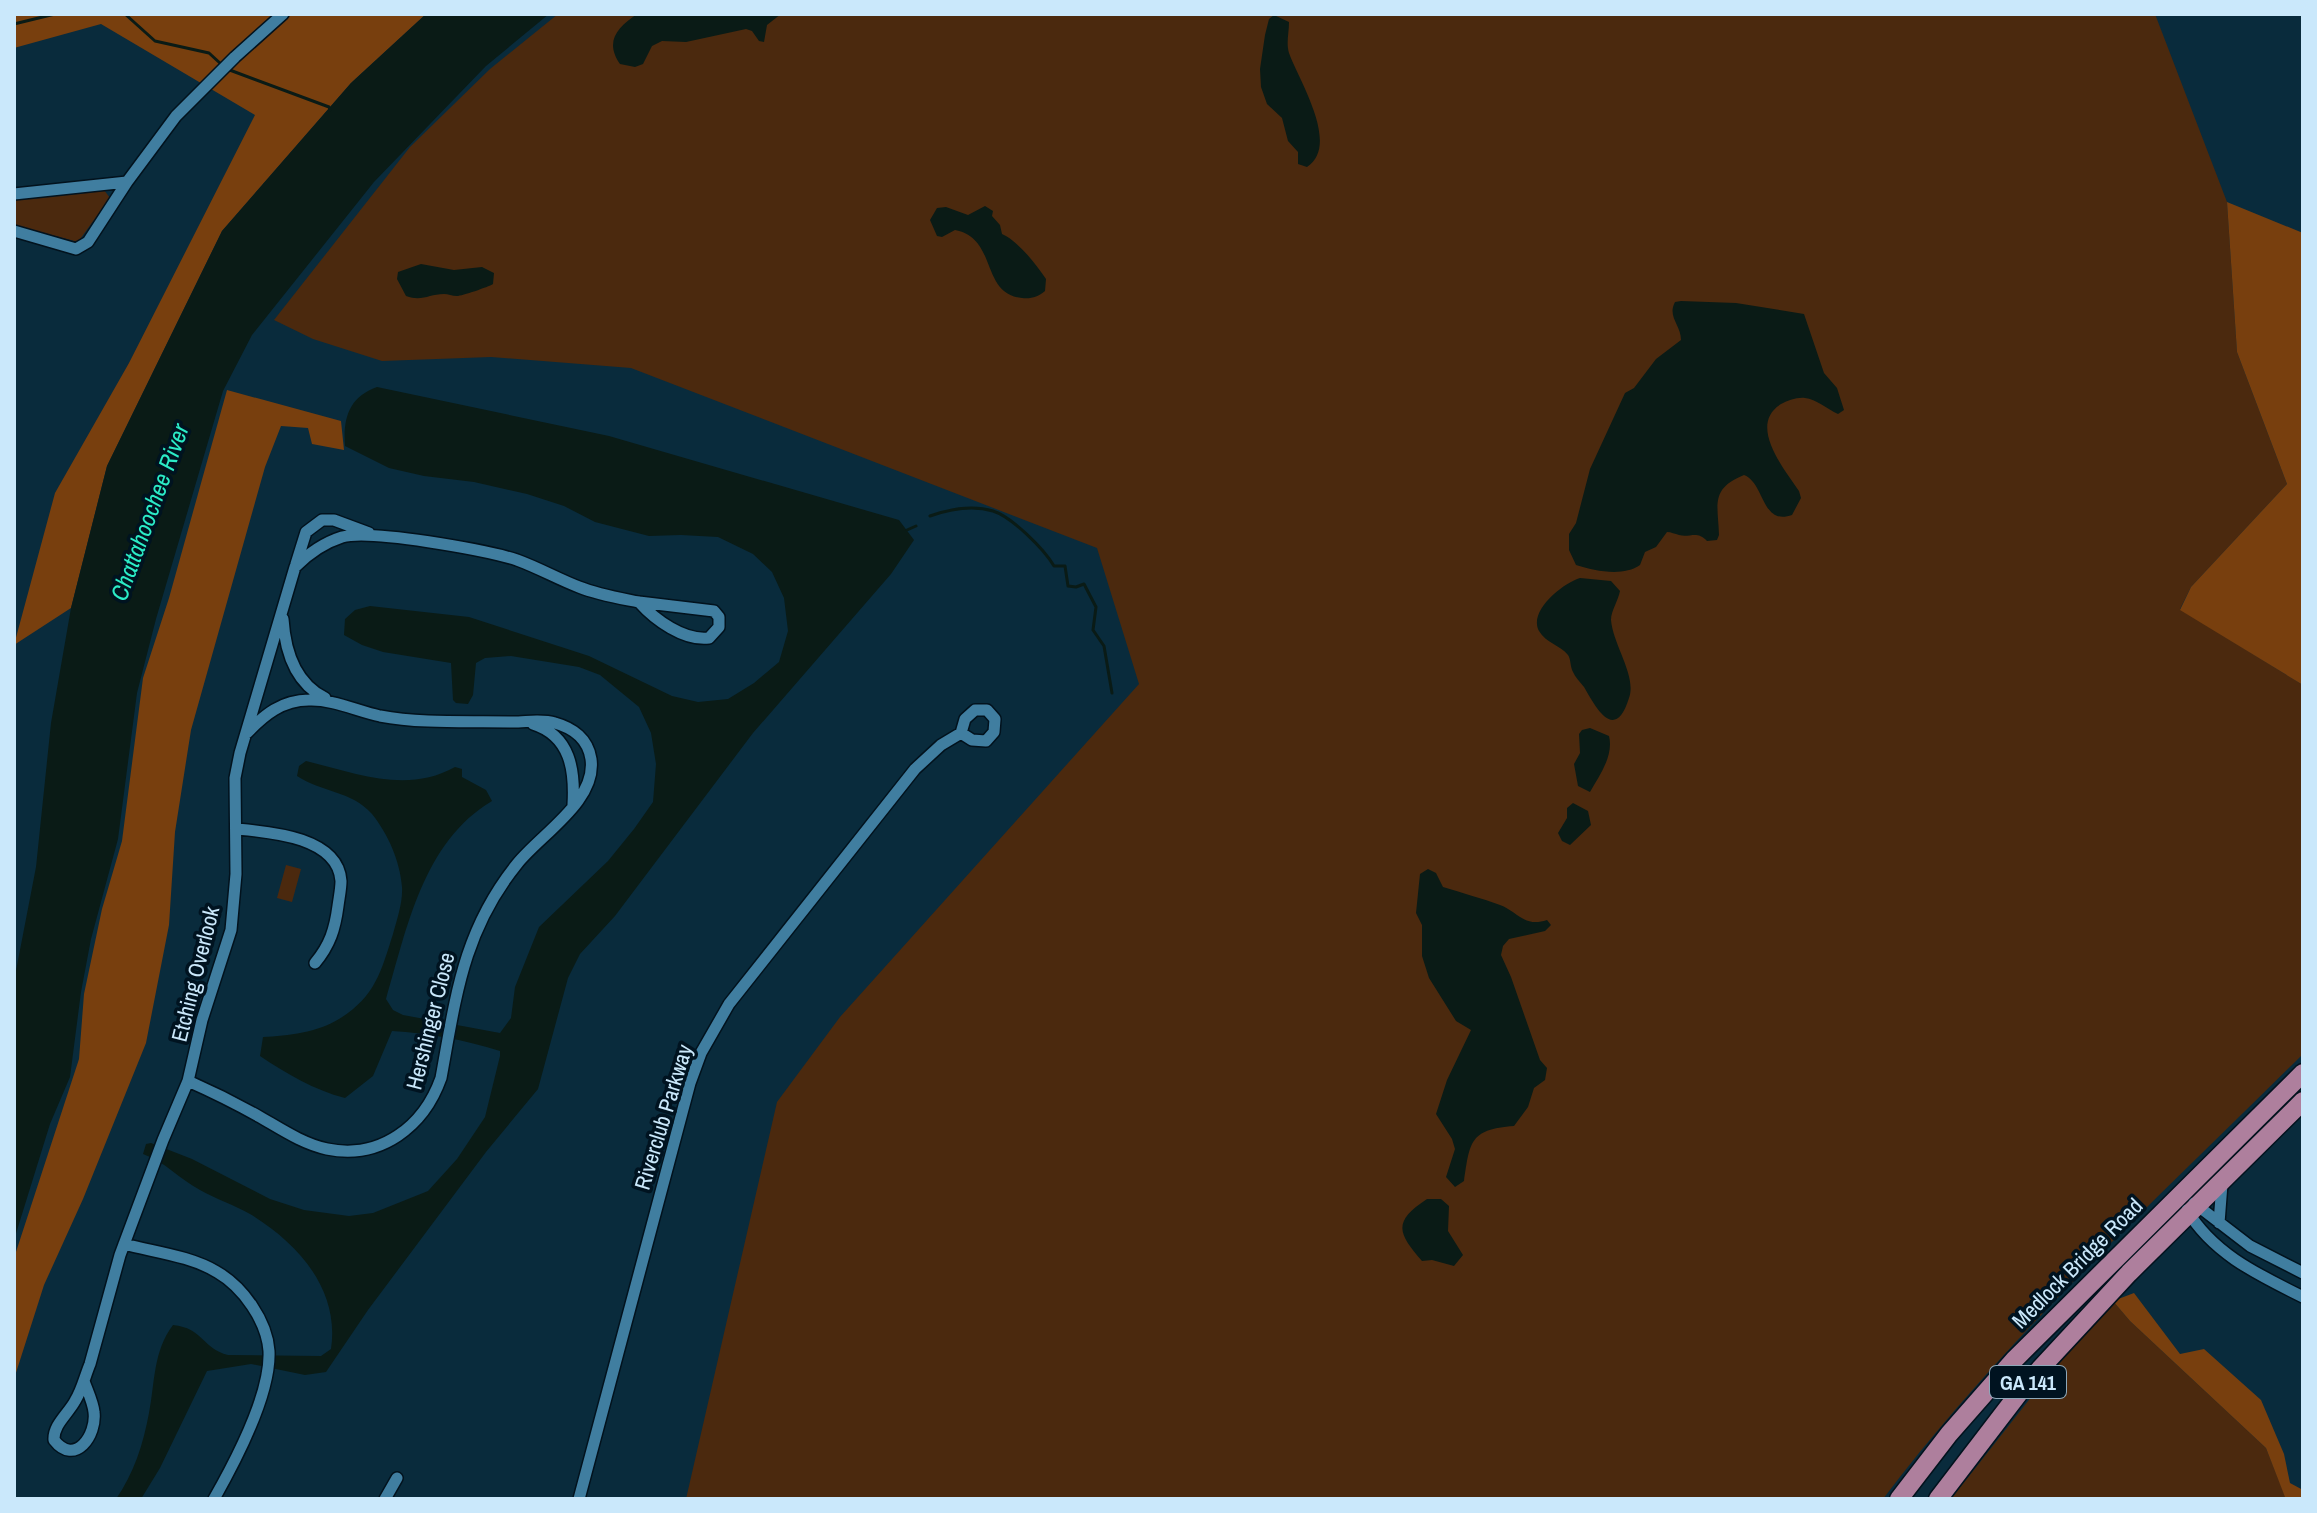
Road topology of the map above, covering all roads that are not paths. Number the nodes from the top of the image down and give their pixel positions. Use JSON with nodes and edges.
{"nodes":[{"id":1,"x":283,"y":14,"type":"edge"},
{"id":2,"x":127,"y":182,"type":"junction"},
{"id":3,"x":14,"y":194,"type":"edge"},
{"id":4,"x":14,"y":231,"type":"edge"},
{"id":5,"x":377,"y":536,"type":"junction"},
{"id":6,"x":295,"y":567,"type":"junction"},
{"id":7,"x":284,"y":602,"type":"junction"},
{"id":8,"x":639,"y":602,"type":"junction"},
{"id":9,"x":342,"y":706,"type":"junction"},
{"id":10,"x":526,"y":722,"type":"junction"},
{"id":11,"x":961,"y":733,"type":"dead end"},
{"id":12,"x":246,"y":734,"type":"junction"},
{"id":13,"x":573,"y":805,"type":"junction"},
{"id":14,"x":237,"y":829,"type":"junction"},
{"id":15,"x":315,"y":963,"type":"dead end"},
{"id":16,"x":2303,"y":1073,"type":"edge"},
{"id":17,"x":188,"y":1081,"type":"junction"},
{"id":18,"x":2303,"y":1101,"type":"edge"},
{"id":19,"x":2222,"y":1181,"type":"junction"},
{"id":20,"x":2179,"y":1196,"type":"junction"},
{"id":21,"x":2194,"y":1209,"type":"junction"},
{"id":22,"x":2219,"y":1223,"type":"junction"},
{"id":23,"x":2169,"y":1233,"type":"junction"},
{"id":24,"x":2204,"y":1233,"type":"junction"},
{"id":25,"x":124,"y":1244,"type":"junction"},
{"id":26,"x":2268,"y":1256,"type":"junction"},
{"id":27,"x":2303,"y":1273,"type":"edge"},
{"id":28,"x":2259,"y":1275,"type":"junction"},
{"id":29,"x":2303,"y":1297,"type":"edge"},
{"id":30,"x":84,"y":1381,"type":"junction"},
{"id":31,"x":397,"y":1478,"type":"dead end"},
{"id":32,"x":214,"y":1499,"type":"edge"},
{"id":33,"x":385,"y":1499,"type":"edge"},
{"id":34,"x":579,"y":1499,"type":"edge"},
{"id":35,"x":1899,"y":1499,"type":"edge"},
{"id":36,"x":1938,"y":1499,"type":"edge"}],
"edges":[{"from":1,"to":2,"type":"street"},
{"from":2,"to":3,"type":"street"},
{"from":2,"to":4,"type":"street"},
{"from":5,"to":6,"type":"street","name":"Etching Overlook"},
{"from":5,"to":6,"type":"street","name":"Etching Overlook"},
{"from":5,"to":8,"type":"street","name":"Etching Overlook"},
{"from":6,"to":7,"type":"street","name":"Etching Overlook"},
{"from":7,"to":9,"type":"street"},
{"from":7,"to":12,"type":"street","name":"Etching Overlook"},
{"from":8,"to":8,"type":"street","name":"Etching Overlook"},
{"from":9,"to":10,"type":"street","name":"Hershinger Close"},
{"from":9,"to":12,"type":"street","name":"Hershinger Close"},
{"from":10,"to":13,"type":"street","name":"Hershinger Close"},
{"from":10,"to":13,"type":"street","name":"Hershinger Close"},
{"from":11,"to":34,"type":"street","name":"Riverclub Parkway"},
{"from":12,"to":14,"type":"street","name":"Etching Overlook"},
{"from":13,"to":17,"type":"street","name":"Hershinger Close"},
{"from":14,"to":15,"type":"street"},
{"from":14,"to":17,"type":"street","name":"Etching Overlook"},
{"from":16,"to":20,"type":"highway","name":"Medlock Bridge Road","number":"GA 141"},
{"from":17,"to":25,"type":"street","name":"Etching Overlook"},
{"from":18,"to":19,"type":"highway","name":"Medlock Bridge Road","number":"GA 141"},
{"from":19,"to":21,"type":"highway","name":"Medlock Bridge Road","number":"GA 141"},
{"from":19,"to":22,"type":"street"},
{"from":20,"to":21,"type":"street"},
{"from":20,"to":35,"type":"highway","name":"Medlock Bridge Road","number":"GA 141"},
{"from":21,"to":22,"type":"street"},
{"from":21,"to":23,"type":"highway","name":"Medlock Bridge Road","number":"GA 141"},
{"from":21,"to":24,"type":"street"},
{"from":22,"to":26,"type":"street"},
{"from":23,"to":24,"type":"street","name":"Medlock Bridge Road"},
{"from":23,"to":36,"type":"highway","name":"Medlock Bridge Road","number":"GA 141"},
{"from":24,"to":28,"type":"street"},
{"from":25,"to":30,"type":"street","name":"Etching Overlook"},
{"from":25,"to":32,"type":"street"},
{"from":26,"to":27,"type":"street"},
{"from":26,"to":28,"type":"street"},
{"from":28,"to":29,"type":"street"},
{"from":30,"to":30,"type":"street","name":"Etching Overlook"},
{"from":31,"to":33,"type":"street"}]}
